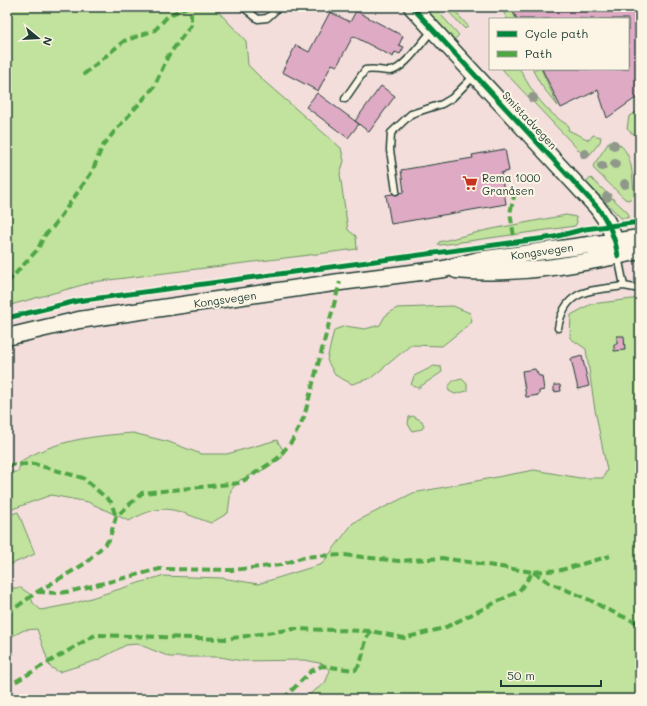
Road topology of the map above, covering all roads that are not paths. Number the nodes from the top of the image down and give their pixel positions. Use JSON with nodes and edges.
{"nodes":[{"id":1,"x":243,"y":7,"type":"edge"},
{"id":2,"x":279,"y":7,"type":"edge"},
{"id":3,"x":412,"y":7,"type":"edge"},
{"id":4,"x":433,"y":29,"type":"junction"},
{"id":5,"x":475,"y":75,"type":"junction"},
{"id":6,"x":345,"y":99,"type":"dead end"},
{"id":7,"x":396,"y":192,"type":"dead end"},
{"id":8,"x":640,"y":238,"type":"edge"},
{"id":9,"x":617,"y":248,"type":"junction"},
{"id":10,"x":640,"y":251,"type":"edge"},
{"id":11,"x":624,"y":286,"type":"junction"},
{"id":12,"x":640,"y":289,"type":"edge"},
{"id":13,"x":558,"y":328,"type":"dead end"},
{"id":14,"x":7,"y":337,"type":"edge"}],
"edges":[{"from":1,"to":2,"type":"lane"},
{"from":3,"to":4,"type":"main road","name":"Smistadvegen"},
{"from":4,"to":5,"type":"main road","name":"Smistadvegen"},
{"from":4,"to":6,"type":"lane"},
{"from":5,"to":7,"type":"lane"},
{"from":5,"to":9,"type":"main road","name":"Smistadvegen"},
{"from":8,"to":9,"type":"main road","name":"Kongsvegen"},
{"from":9,"to":10,"type":"main road","name":"Kongsvegen"},
{"from":9,"to":11,"type":"lane"},
{"from":9,"to":14,"type":"main road","name":"Kongsvegen"},
{"from":11,"to":12,"type":"lane"},
{"from":11,"to":13,"type":"lane"}]}
